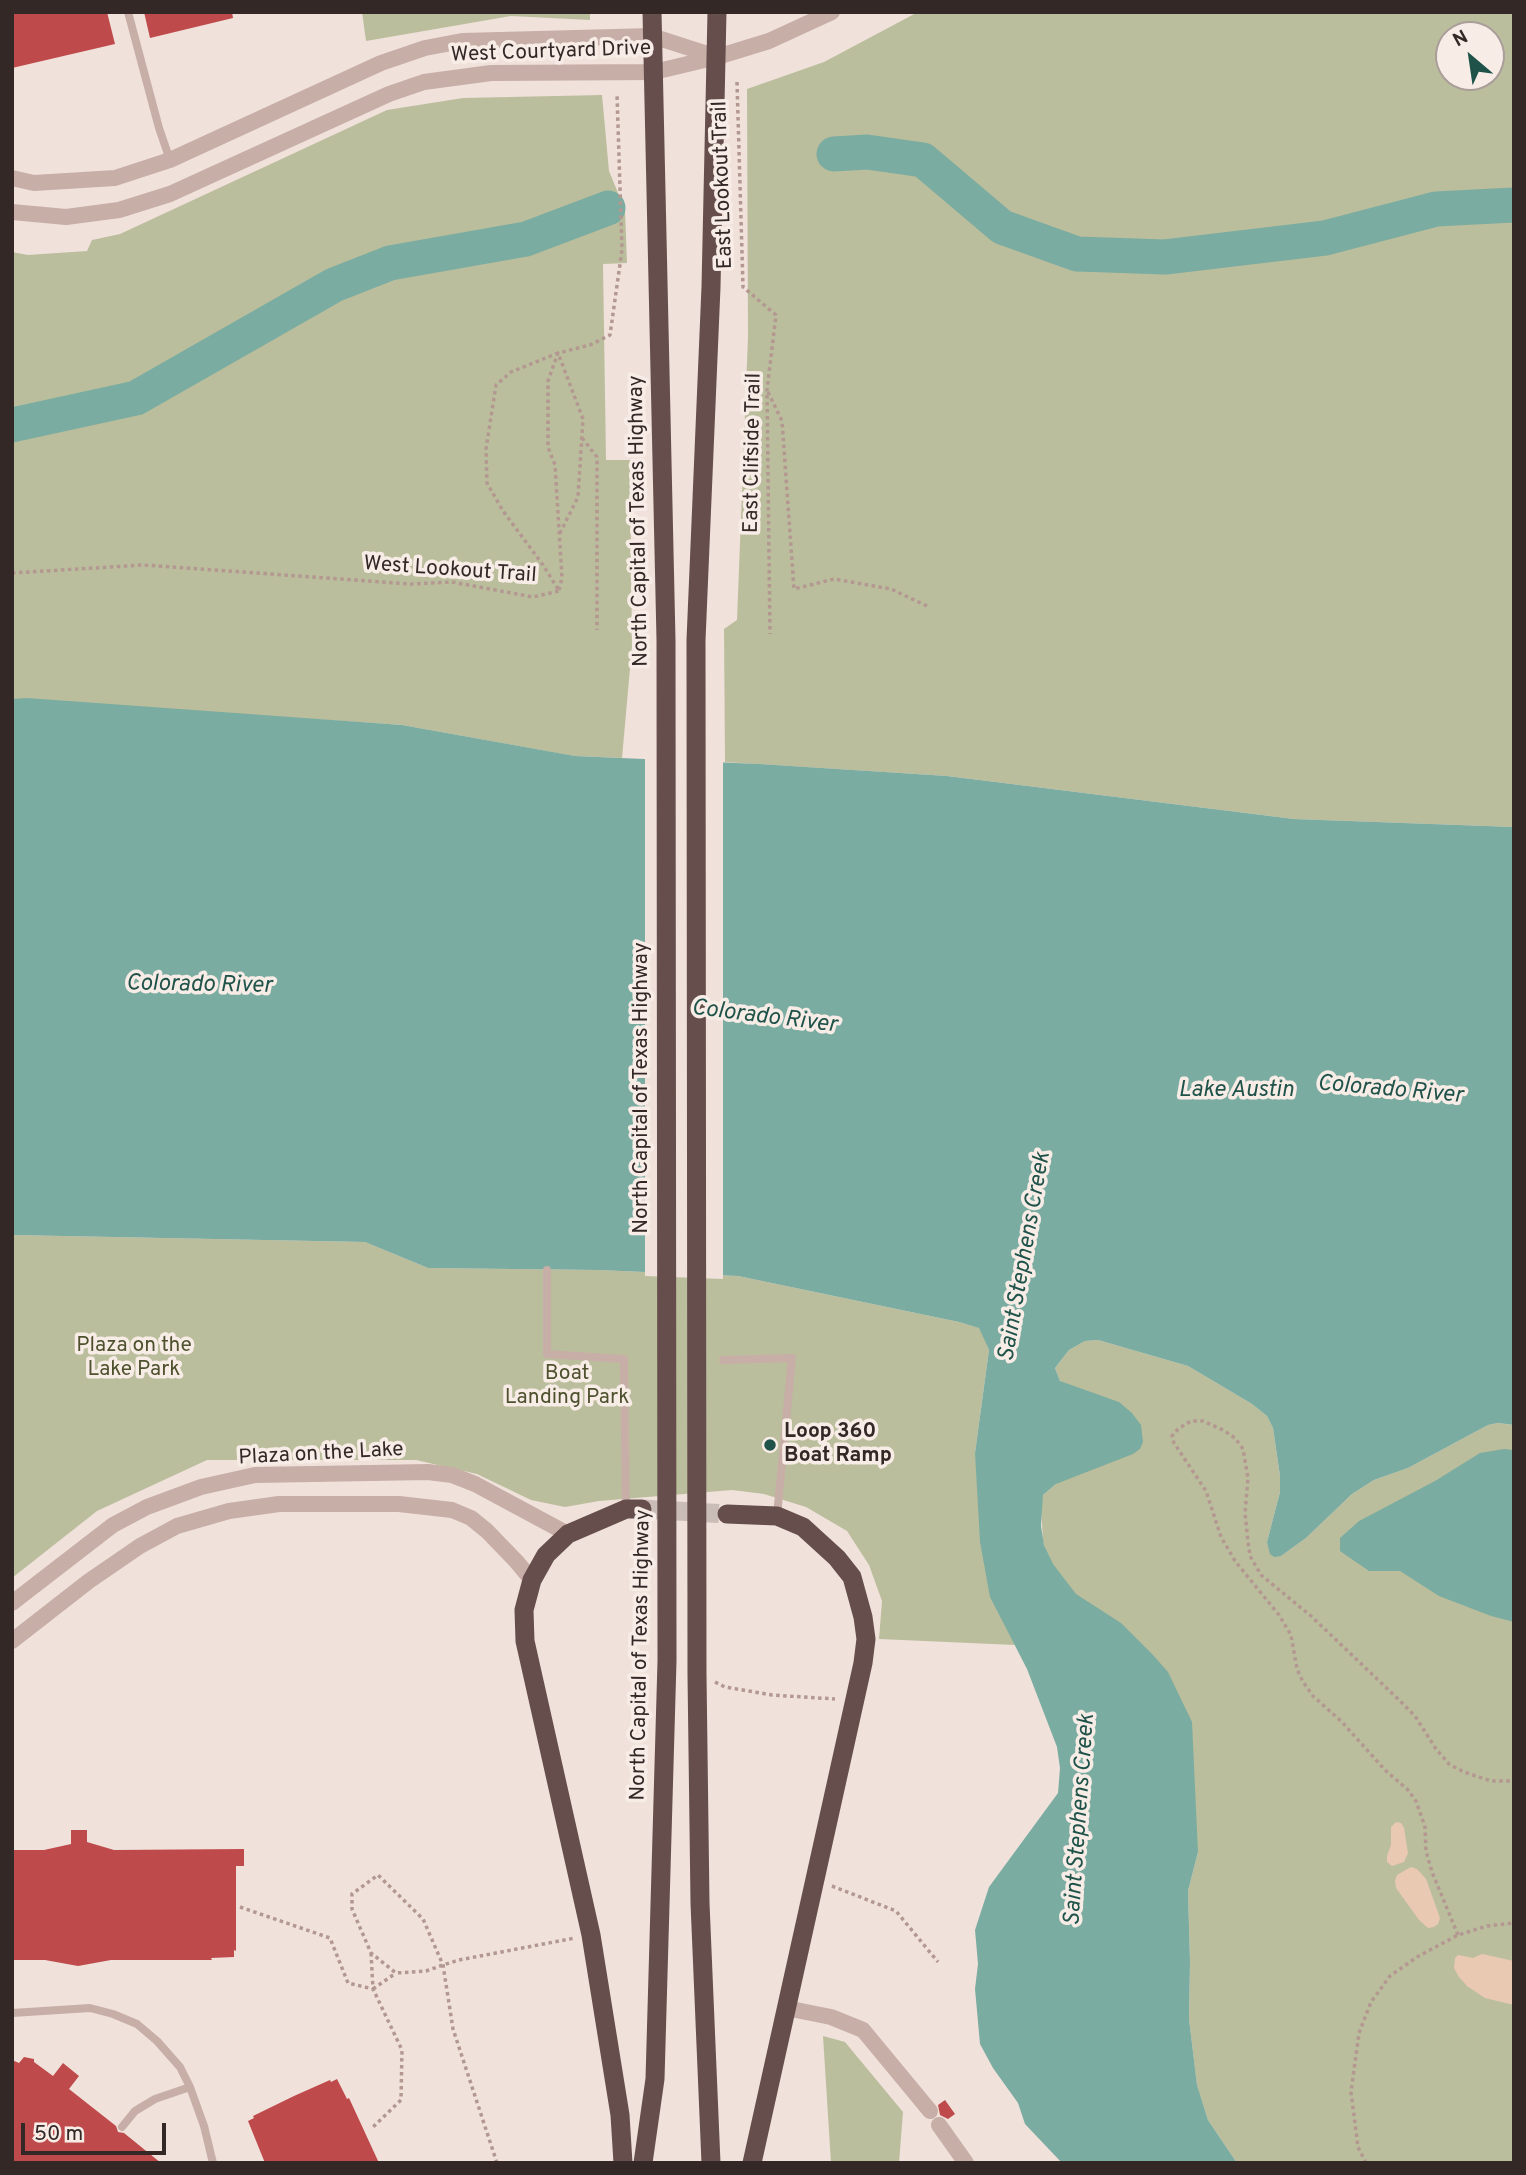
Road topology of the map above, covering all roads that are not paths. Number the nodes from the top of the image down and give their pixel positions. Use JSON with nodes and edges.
{"nodes":[{"id":1,"x":128,"y":12,"type":"edge"},
{"id":2,"x":652,"y":12,"type":"edge"},
{"id":3,"x":717,"y":12,"type":"edge"},
{"id":4,"x":832,"y":12,"type":"edge"},
{"id":5,"x":652,"y":36,"type":"junction"},
{"id":6,"x":717,"y":57,"type":"junction"},
{"id":7,"x":654,"y":72,"type":"junction"},
{"id":8,"x":170,"y":160,"type":"junction"},
{"id":9,"x":12,"y":177,"type":"edge"},
{"id":10,"x":183,"y":189,"type":"junction"},
{"id":11,"x":12,"y":212,"type":"edge"},
{"id":12,"x":547,"y":1270,"type":"dead end"},
{"id":13,"x":723,"y":1360,"type":"dead end"},
{"id":14,"x":634,"y":1509,"type":"joint"},
{"id":15,"x":727,"y":1514,"type":"tunnel mouth"},
{"id":16,"x":776,"y":1516,"type":"junction"},
{"id":17,"x":568,"y":1534,"type":"junction"},
{"id":18,"x":532,"y":1580,"type":"junction"},
{"id":19,"x":12,"y":1603,"type":"edge"},
{"id":20,"x":12,"y":1642,"type":"edge"},
{"id":21,"x":786,"y":2008,"type":"junction"},
{"id":22,"x":12,"y":2013,"type":"edge"},
{"id":23,"x":190,"y":2087,"type":"junction"},
{"id":24,"x":122,"y":2127,"type":"dead end"},
{"id":25,"x":213,"y":2163,"type":"edge"},
{"id":26,"x":623,"y":2163,"type":"edge"},
{"id":27,"x":643,"y":2163,"type":"edge"},
{"id":28,"x":711,"y":2163,"type":"edge"},
{"id":29,"x":752,"y":2163,"type":"edge"},
{"id":30,"x":966,"y":2163,"type":"edge"}],
"edges":[{"from":1,"to":8,"type":"lane"},
{"from":2,"to":5,"type":"highway","name":"North Capital of Texas Highway"},
{"from":3,"to":6,"type":"highway"},
{"from":4,"to":6,"type":"street"},
{"from":5,"to":6,"type":"street","name":"West Courtyard Drive"},
{"from":5,"to":7,"type":"highway","name":"North Capital of Texas Highway"},
{"from":5,"to":8,"type":"street","name":"West Courtyard Drive"},
{"from":6,"to":7,"type":"street","name":"West Courtyard Drive"},
{"from":6,"to":28,"type":"highway"},
{"from":7,"to":10,"type":"street","name":"West Courtyard Drive"},
{"from":7,"to":27,"type":"highway","name":"North Capital of Texas Highway"},
{"from":8,"to":9,"type":"street","name":"West Courtyard Drive"},
{"from":8,"to":10,"type":"street"},
{"from":10,"to":11,"type":"street","name":"West Courtyard Drive"},
{"from":12,"to":14,"type":"lane"},
{"from":13,"to":16,"type":"lane"},
{"from":14,"to":17,"type":"highway"},
{"from":15,"to":16,"type":"highway"},
{"from":16,"to":21,"type":"highway"},
{"from":17,"to":18,"type":"highway"},
{"from":17,"to":19,"type":"street","name":"Plaza on the Lake"},
{"from":18,"to":20,"type":"street"},
{"from":18,"to":26,"type":"highway"},
{"from":21,"to":29,"type":"highway"},
{"from":21,"to":30,"type":"street"},
{"from":22,"to":23,"type":"lane"},
{"from":23,"to":24,"type":"lane"},
{"from":23,"to":25,"type":"lane"}]}
